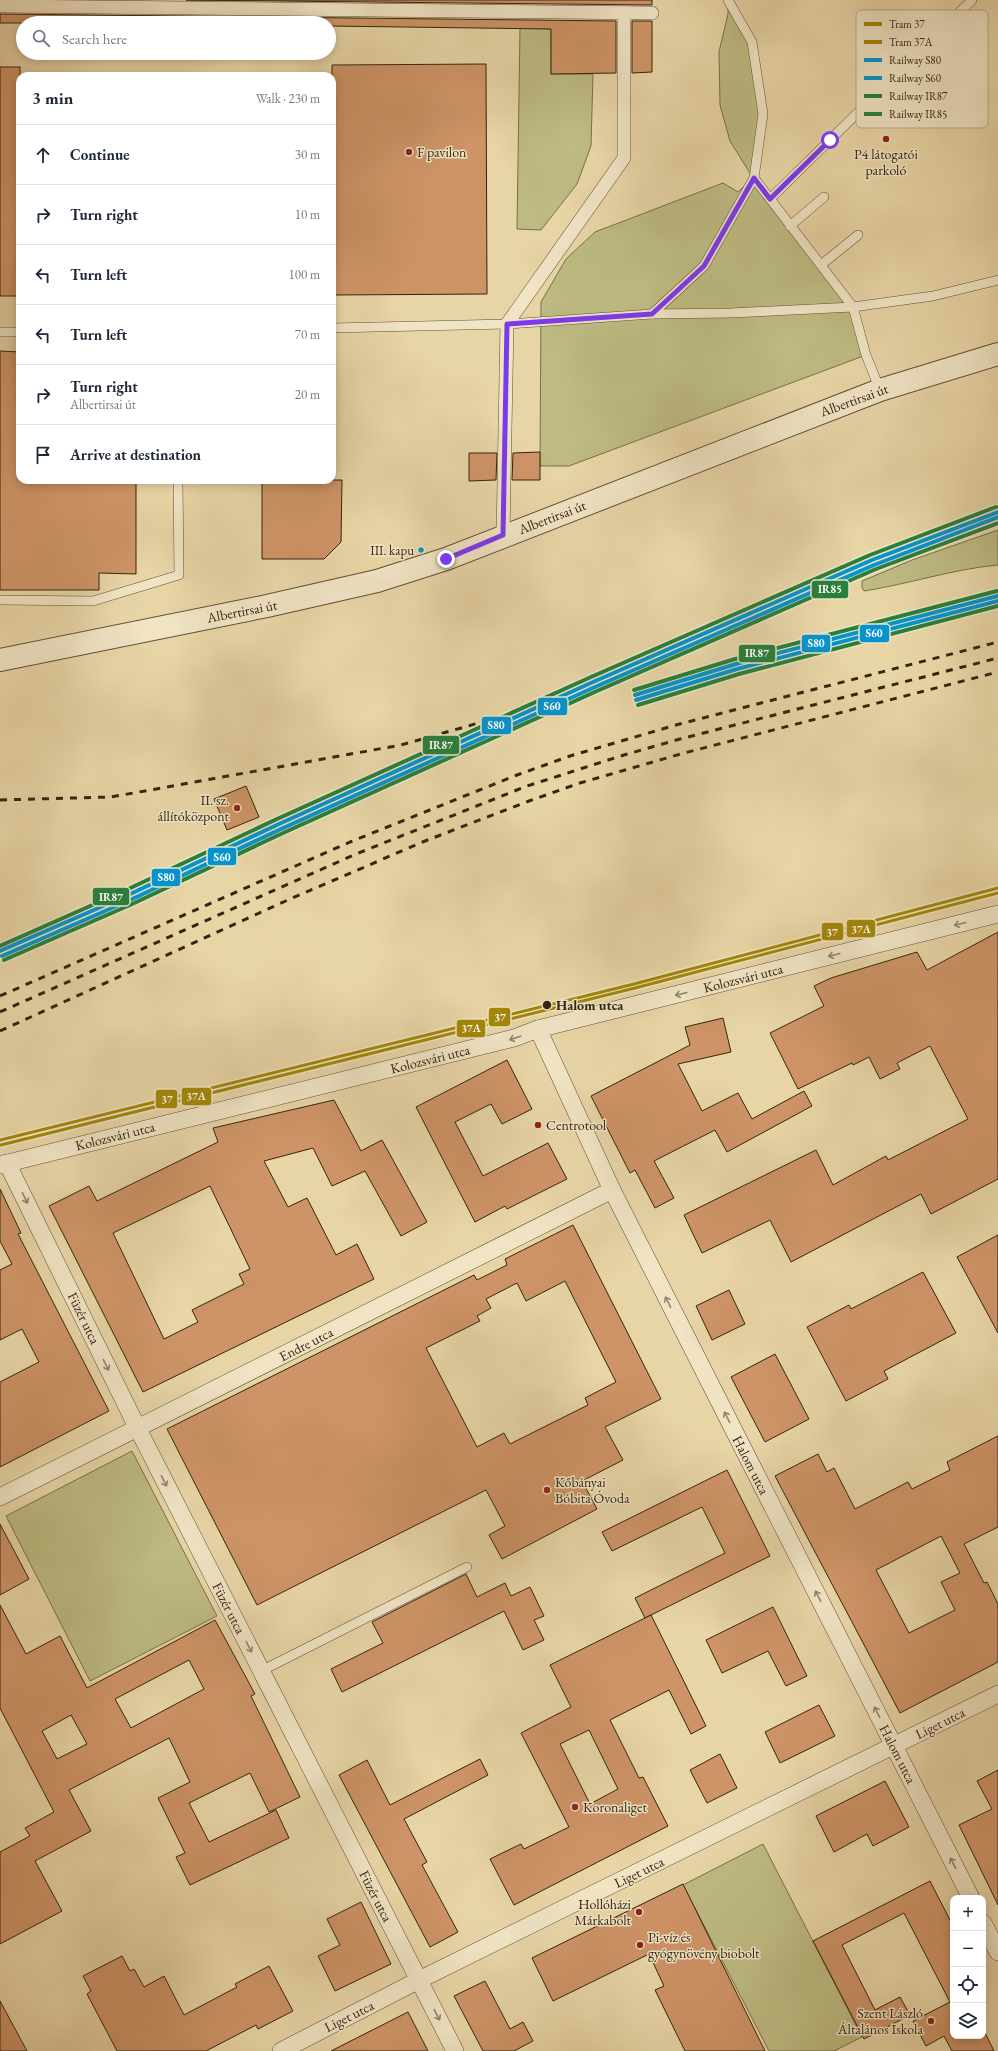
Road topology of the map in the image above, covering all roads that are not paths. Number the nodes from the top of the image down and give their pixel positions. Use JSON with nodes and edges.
{"nodes":[{"id":1,"x":729,"y":0,"type":"edge"},
{"id":2,"x":972,"y":0,"type":"edge"},
{"id":3,"x":0,"y":6,"type":"edge"},
{"id":4,"x":962,"y":10,"type":"edge"},
{"id":5,"x":624,"y":13,"type":"junction"},
{"id":6,"x":652,"y":13,"type":"dead end"},
{"id":7,"x":856,"y":114,"type":"edge"},
{"id":8,"x":754,"y":178,"type":"junction"},
{"id":9,"x":824,"y":197,"type":"dead end"},
{"id":10,"x":770,"y":199,"type":"junction"},
{"id":11,"x":790,"y":226,"type":"junction"},
{"id":12,"x":858,"y":235,"type":"dead end"},
{"id":13,"x":821,"y":265,"type":"junction"},
{"id":14,"x":998,"y":280,"type":"edge"},
{"id":15,"x":853,"y":307,"type":"junction"},
{"id":16,"x":652,"y":314,"type":"junction"},
{"id":17,"x":507,"y":324,"type":"junction"},
{"id":18,"x":336,"y":328,"type":"edge"},
{"id":19,"x":0,"y":332,"type":"edge"},
{"id":20,"x":16,"y":332,"type":"edge"},
{"id":21,"x":998,"y":354,"type":"edge"},
{"id":22,"x":880,"y":390,"type":"junction"},
{"id":23,"x":178,"y":484,"type":"edge"},
{"id":24,"x":503,"y":535,"type":"junction"},
{"id":25,"x":0,"y":600,"type":"edge"},
{"id":26,"x":0,"y":660,"type":"edge"},
{"id":27,"x":998,"y":914,"type":"edge"},
{"id":28,"x":538,"y":1029,"type":"junction"},
{"id":29,"x":4,"y":1164,"type":"edge"},
{"id":30,"x":612,"y":1190,"type":"junction"},
{"id":31,"x":138,"y":1429,"type":"junction"},
{"id":32,"x":0,"y":1497,"type":"edge"},
{"id":33,"x":467,"y":1567,"type":"dead end"},
{"id":34,"x":261,"y":1671,"type":"junction"},
{"id":35,"x":998,"y":1694,"type":"edge"},
{"id":36,"x":894,"y":1746,"type":"junction"},
{"id":37,"x":969,"y":1895,"type":"edge"},
{"id":38,"x":986,"y":1929,"type":"edge"},
{"id":39,"x":998,"y":1952,"type":"edge"},
{"id":40,"x":419,"y":1980,"type":"junction"},
{"id":41,"x":281,"y":2051,"type":"edge"},
{"id":42,"x":455,"y":2051,"type":"edge"}],
"edges":[{"from":1,"to":8,"type":"lane"},
{"from":2,"to":4,"type":"lane"},
{"from":3,"to":5,"type":"street"},
{"from":5,"to":6,"type":"street"},
{"from":5,"to":17,"type":"street"},
{"from":7,"to":10,"type":"lane"},
{"from":8,"to":10,"type":"lane"},
{"from":8,"to":16,"type":"lane"},
{"from":9,"to":11,"type":"lane"},
{"from":10,"to":11,"type":"lane"},
{"from":11,"to":13,"type":"lane"},
{"from":12,"to":13,"type":"lane"},
{"from":13,"to":15,"type":"lane"},
{"from":14,"to":15,"type":"lane"},
{"from":15,"to":16,"type":"lane"},
{"from":15,"to":22,"type":"lane"},
{"from":16,"to":17,"type":"lane"},
{"from":17,"to":18,"type":"lane"},
{"from":17,"to":24,"type":"street"},
{"from":19,"to":20,"type":"lane"},
{"from":21,"to":22,"type":"street","name":"Albertirsai út"},
{"from":22,"to":24,"type":"street","name":"Albertirsai út"},
{"from":23,"to":25,"type":"lane"},
{"from":24,"to":26,"type":"street","name":"Albertirsai út"},
{"from":27,"to":28,"type":"street","name":"Kolozsvári utca","one_way":true},
{"from":28,"to":29,"type":"street","name":"Kolozsvári utca","one_way":true},
{"from":28,"to":30,"type":"street","name":"Halom utca"},
{"from":29,"to":31,"type":"street","name":"Füzér utca","one_way":true},
{"from":30,"to":31,"type":"street","name":"Endre utca"},
{"from":36,"to":30,"type":"street","name":"Halom utca","one_way":true},
{"from":31,"to":32,"type":"street","name":"Endre utca"},
{"from":31,"to":34,"type":"street","name":"Füzér utca","one_way":true},
{"from":33,"to":34,"type":"lane"},
{"from":34,"to":40,"type":"street","name":"Füzér utca"},
{"from":35,"to":36,"type":"street","name":"Liget utca"},
{"from":37,"to":36,"type":"street","name":"Halom utca","one_way":true},
{"from":36,"to":40,"type":"street","name":"Liget utca"},
{"from":38,"to":39,"type":"street"},
{"from":40,"to":41,"type":"street","name":"Liget utca"},
{"from":40,"to":42,"type":"street","name":"Füzér utca","one_way":true}]}
